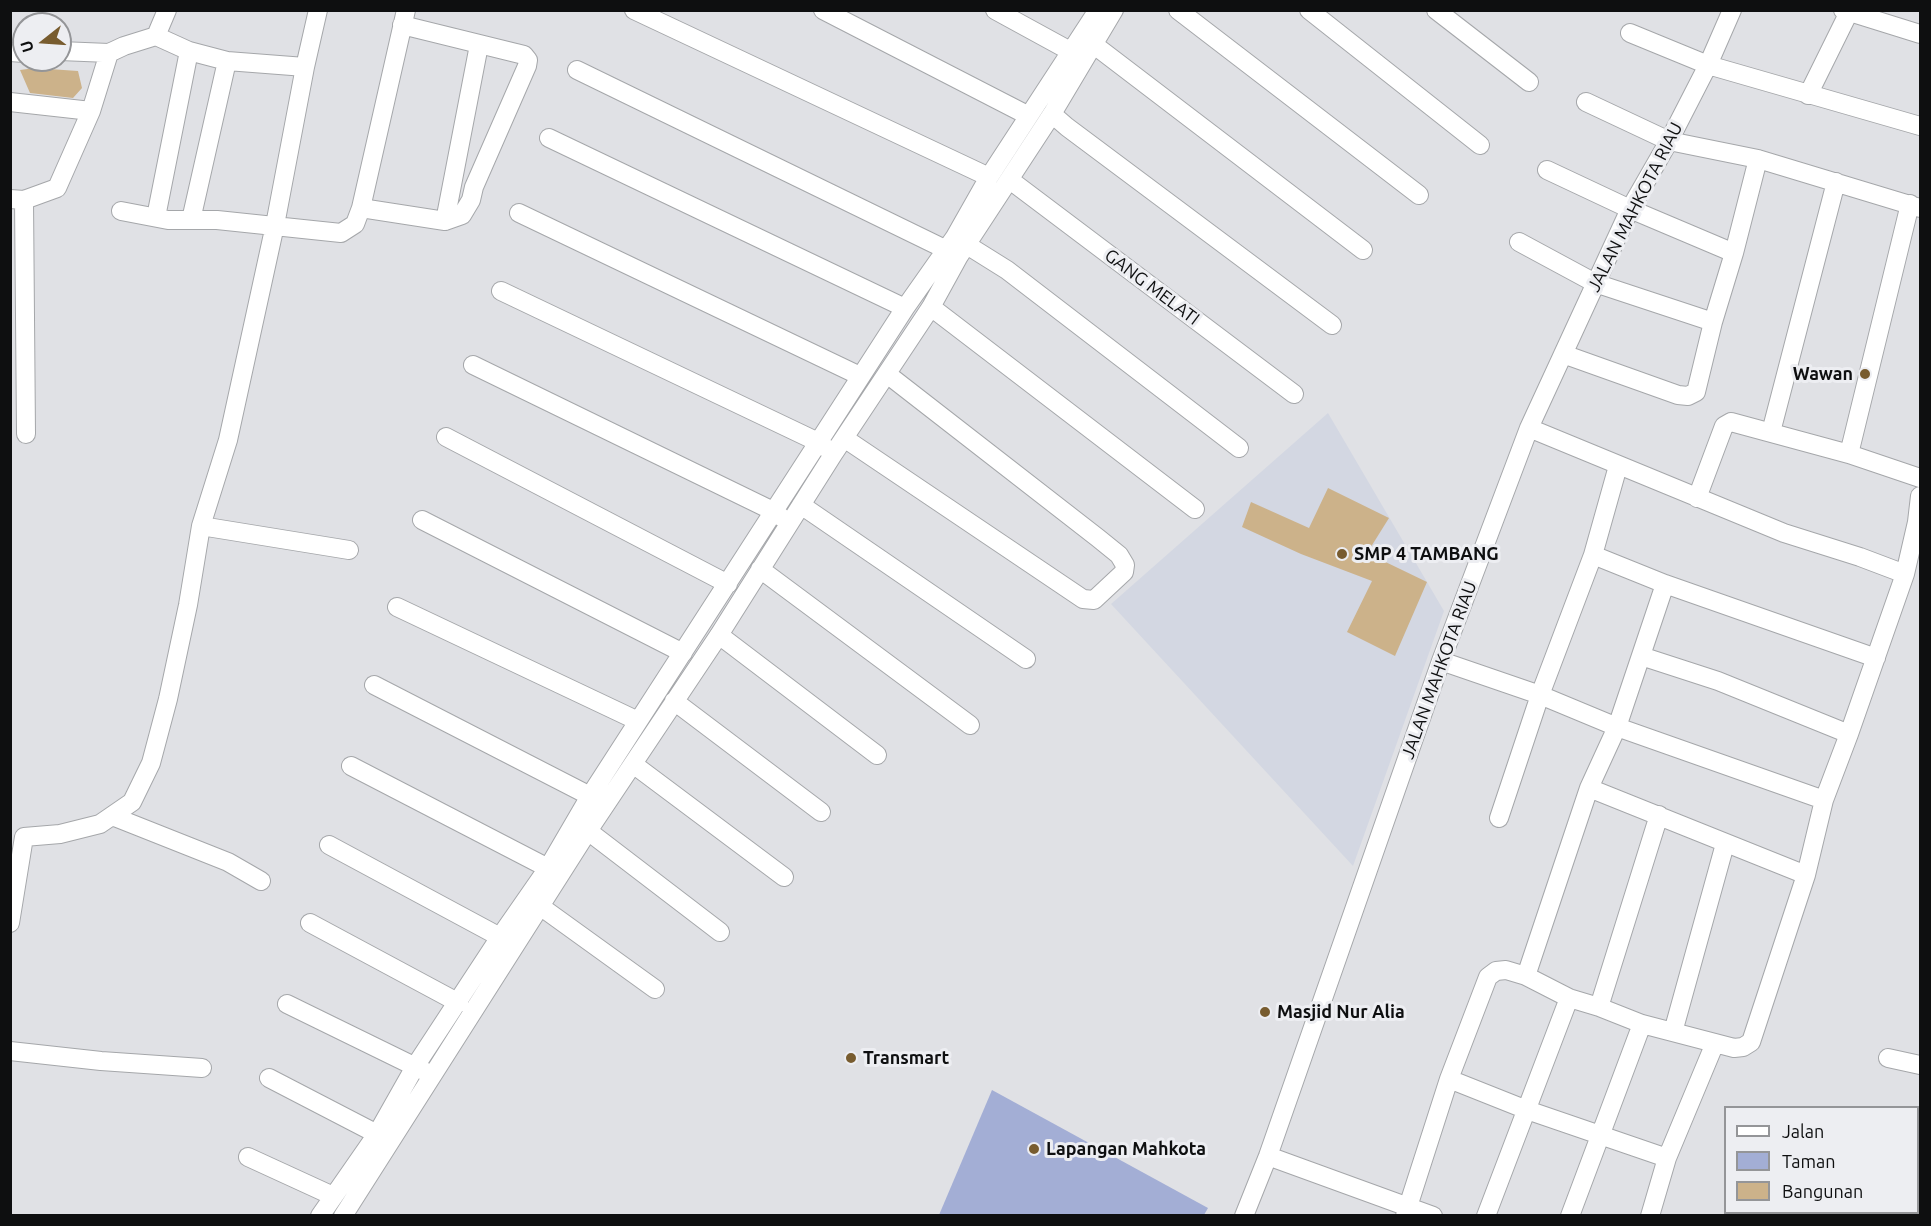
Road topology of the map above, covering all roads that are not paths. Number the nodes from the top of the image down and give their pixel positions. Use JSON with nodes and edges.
{"nodes":[{"id":1,"x":167,"y":10,"type":"edge"},
{"id":2,"x":318,"y":10,"type":"edge"},
{"id":3,"x":634,"y":10,"type":"edge"},
{"id":4,"x":823,"y":10,"type":"edge"},
{"id":5,"x":995,"y":10,"type":"edge"},
{"id":6,"x":1098,"y":10,"type":"edge"},
{"id":7,"x":1114,"y":10,"type":"edge"},
{"id":8,"x":1178,"y":10,"type":"edge"},
{"id":9,"x":1309,"y":10,"type":"edge"},
{"id":10,"x":1436,"y":10,"type":"edge"},
{"id":11,"x":1732,"y":10,"type":"edge"},
{"id":12,"x":1847,"y":12,"type":"edge"},
{"id":13,"x":404,"y":18,"type":"edge"},
{"id":14,"x":1630,"y":33,"type":"dead end"},
{"id":15,"x":1920,"y":34,"type":"edge"},
{"id":16,"x":156,"y":36,"type":"junction"},
{"id":17,"x":479,"y":45,"type":"junction"},
{"id":18,"x":72,"y":51,"type":"edge"},
{"id":19,"x":189,"y":51,"type":"junction"},
{"id":20,"x":1083,"y":52,"type":"junction"},
{"id":21,"x":109,"y":53,"type":"junction"},
{"id":22,"x":227,"y":61,"type":"junction"},
{"id":23,"x":1708,"y":65,"type":"junction"},
{"id":24,"x":305,"y":67,"type":"junction"},
{"id":25,"x":577,"y":70,"type":"dead end"},
{"id":26,"x":1529,"y":82,"type":"dead end"},
{"id":27,"x":1808,"y":95,"type":"junction"},
{"id":28,"x":10,"y":102,"type":"edge"},
{"id":29,"x":1586,"y":102,"type":"dead end"},
{"id":30,"x":91,"y":111,"type":"junction"},
{"id":31,"x":1053,"y":114,"type":"junction"},
{"id":32,"x":1029,"y":116,"type":"junction"},
{"id":33,"x":1920,"y":126,"type":"edge"},
{"id":34,"x":549,"y":138,"type":"dead end"},
{"id":35,"x":1669,"y":141,"type":"junction"},
{"id":36,"x":1480,"y":145,"type":"dead end"},
{"id":37,"x":1758,"y":159,"type":"junction"},
{"id":38,"x":1547,"y":170,"type":"dead end"},
{"id":39,"x":989,"y":177,"type":"junction"},
{"id":40,"x":1010,"y":180,"type":"junction"},
{"id":41,"x":1836,"y":183,"type":"junction"},
{"id":42,"x":1419,"y":195,"type":"dead end"},
{"id":43,"x":17,"y":199,"type":"edge"},
{"id":44,"x":1915,"y":206,"type":"edge"},
{"id":45,"x":361,"y":208,"type":"junction"},
{"id":46,"x":1630,"y":209,"type":"junction"},
{"id":47,"x":121,"y":211,"type":"dead end"},
{"id":48,"x":519,"y":213,"type":"dead end"},
{"id":49,"x":156,"y":216,"type":"junction"},
{"id":50,"x":191,"y":220,"type":"junction"},
{"id":51,"x":445,"y":221,"type":"junction"},
{"id":52,"x":274,"y":225,"type":"junction"},
{"id":53,"x":1519,"y":242,"type":"dead end"},
{"id":54,"x":957,"y":247,"type":"junction"},
{"id":55,"x":1363,"y":250,"type":"dead end"},
{"id":56,"x":1734,"y":253,"type":"junction"},
{"id":57,"x":1595,"y":283,"type":"junction"},
{"id":58,"x":501,"y":291,"type":"dead end"},
{"id":59,"x":18,"y":293,"type":"edge"},
{"id":60,"x":904,"y":308,"type":"junction"},
{"id":61,"x":930,"y":308,"type":"junction"},
{"id":62,"x":1713,"y":322,"type":"junction"},
{"id":63,"x":1332,"y":325,"type":"dead end"},
{"id":64,"x":1563,"y":354,"type":"junction"},
{"id":65,"x":473,"y":365,"type":"dead end"},
{"id":66,"x":887,"y":374,"type":"junction"},
{"id":67,"x":860,"y":376,"type":"junction"},
{"id":68,"x":1294,"y":394,"type":"dead end"},
{"id":69,"x":1529,"y":428,"type":"junction"},
{"id":70,"x":1771,"y":432,"type":"junction"},
{"id":71,"x":26,"y":434,"type":"dead end"},
{"id":72,"x":446,"y":437,"type":"dead end"},
{"id":73,"x":818,"y":442,"type":"junction"},
{"id":74,"x":839,"y":446,"type":"junction"},
{"id":75,"x":1239,"y":448,"type":"dead end"},
{"id":76,"x":1849,"y":454,"type":"junction"},
{"id":77,"x":1618,"y":466,"type":"junction"},
{"id":78,"x":1920,"y":478,"type":"edge"},
{"id":79,"x":1920,"y":496,"type":"edge"},
{"id":80,"x":1697,"y":498,"type":"junction"},
{"id":81,"x":801,"y":505,"type":"junction"},
{"id":82,"x":1195,"y":509,"type":"dead end"},
{"id":83,"x":773,"y":511,"type":"junction"},
{"id":84,"x":422,"y":520,"type":"dead end"},
{"id":85,"x":789,"y":524,"type":"junction"},
{"id":86,"x":201,"y":526,"type":"junction"},
{"id":87,"x":349,"y":550,"type":"dead end"},
{"id":88,"x":1593,"y":555,"type":"junction"},
{"id":89,"x":760,"y":569,"type":"junction"},
{"id":90,"x":1905,"y":574,"type":"junction"},
{"id":91,"x":728,"y":584,"type":"junction"},
{"id":92,"x":1665,"y":584,"type":"junction"},
{"id":93,"x":397,"y":607,"type":"dead end"},
{"id":94,"x":719,"y":635,"type":"junction"},
{"id":95,"x":682,"y":653,"type":"junction"},
{"id":96,"x":1641,"y":656,"type":"junction"},
{"id":97,"x":1876,"y":658,"type":"junction"},
{"id":98,"x":1026,"y":659,"type":"dead end"},
{"id":99,"x":1441,"y":661,"type":"junction"},
{"id":100,"x":374,"y":685,"type":"dead end"},
{"id":101,"x":1540,"y":696,"type":"junction"},
{"id":102,"x":674,"y":701,"type":"junction"},
{"id":103,"x":638,"y":722,"type":"junction"},
{"id":104,"x":970,"y":725,"type":"dead end"},
{"id":105,"x":1617,"y":727,"type":"junction"},
{"id":106,"x":1849,"y":734,"type":"junction"},
{"id":107,"x":877,"y":755,"type":"dead end"},
{"id":108,"x":633,"y":764,"type":"junction"},
{"id":109,"x":351,"y":766,"type":"dead end"},
{"id":110,"x":1589,"y":788,"type":"junction"},
{"id":111,"x":590,"y":796,"type":"junction"},
{"id":112,"x":1824,"y":800,"type":"junction"},
{"id":113,"x":821,"y":812,"type":"dead end"},
{"id":114,"x":1659,"y":815,"type":"junction"},
{"id":115,"x":112,"y":816,"type":"junction"},
{"id":116,"x":1499,"y":818,"type":"dead end"},
{"id":117,"x":579,"y":836,"type":"junction"},
{"id":118,"x":17,"y":837,"type":"edge"},
{"id":119,"x":1725,"y":844,"type":"junction"},
{"id":120,"x":329,"y":845,"type":"dead end"},
{"id":121,"x":548,"y":868,"type":"junction"},
{"id":122,"x":1806,"y":875,"type":"junction"},
{"id":123,"x":784,"y":877,"type":"dead end"},
{"id":124,"x":261,"y":880,"type":"dead end"},
{"id":125,"x":535,"y":902,"type":"junction"},
{"id":126,"x":10,"y":923,"type":"edge"},
{"id":127,"x":310,"y":923,"type":"dead end"},
{"id":128,"x":720,"y":932,"type":"dead end"},
{"id":129,"x":500,"y":937,"type":"junction"},
{"id":130,"x":1526,"y":976,"type":"junction"},
{"id":131,"x":655,"y":989,"type":"dead end"},
{"id":132,"x":1569,"y":998,"type":"junction"},
{"id":133,"x":459,"y":1003,"type":"junction"},
{"id":134,"x":287,"y":1005,"type":"dead end"},
{"id":135,"x":1599,"y":1007,"type":"junction"},
{"id":136,"x":1642,"y":1024,"type":"junction"},
{"id":137,"x":1673,"y":1032,"type":"junction"},
{"id":138,"x":1715,"y":1042,"type":"junction"},
{"id":139,"x":10,"y":1051,"type":"edge"},
{"id":140,"x":1888,"y":1058,"type":"dead end"},
{"id":141,"x":416,"y":1065,"type":"junction"},
{"id":142,"x":1920,"y":1065,"type":"edge"},
{"id":143,"x":202,"y":1068,"type":"dead end"},
{"id":144,"x":433,"y":1076,"type":"junction"},
{"id":145,"x":269,"y":1078,"type":"dead end"},
{"id":146,"x":1449,"y":1079,"type":"junction"},
{"id":147,"x":1527,"y":1110,"type":"junction"},
{"id":148,"x":377,"y":1134,"type":"junction"},
{"id":149,"x":1599,"y":1134,"type":"junction"},
{"id":150,"x":1268,"y":1156,"type":"junction"},
{"id":151,"x":248,"y":1157,"type":"dead end"},
{"id":152,"x":1667,"y":1158,"type":"junction"},
{"id":153,"x":333,"y":1196,"type":"junction"},
{"id":154,"x":1407,"y":1211,"type":"edge"},
{"id":155,"x":320,"y":1215,"type":"edge"},
{"id":156,"x":343,"y":1215,"type":"edge"},
{"id":157,"x":1244,"y":1215,"type":"edge"},
{"id":158,"x":1432,"y":1215,"type":"edge"},
{"id":159,"x":1486,"y":1215,"type":"edge"},
{"id":160,"x":1570,"y":1215,"type":"edge"},
{"id":161,"x":1650,"y":1215,"type":"edge"}],
"edges":[{"from":1,"to":16,"type":"street"},
{"from":2,"to":24,"type":"street"},
{"from":3,"to":39,"type":"street"},
{"from":4,"to":32,"type":"street"},
{"from":5,"to":20,"type":"street"},
{"from":6,"to":20,"type":"street"},
{"from":7,"to":20,"type":"street"},
{"from":8,"to":42,"type":"street"},
{"from":9,"to":36,"type":"street"},
{"from":10,"to":26,"type":"street"},
{"from":11,"to":23,"type":"street","name":"JALAN MAHKOTA RIAU"},
{"from":12,"to":15,"type":"street"},
{"from":12,"to":27,"type":"street"},
{"from":13,"to":17,"type":"street"},
{"from":13,"to":45,"type":"street"},
{"from":14,"to":23,"type":"street"},
{"from":16,"to":19,"type":"street"},
{"from":16,"to":21,"type":"street"},
{"from":17,"to":51,"type":"street"},
{"from":17,"to":51,"type":"street"},
{"from":18,"to":21,"type":"street"},
{"from":19,"to":22,"type":"street"},
{"from":19,"to":49,"type":"street"},
{"from":20,"to":31,"type":"street"},
{"from":20,"to":32,"type":"street"},
{"from":20,"to":55,"type":"street"},
{"from":21,"to":30,"type":"street"},
{"from":22,"to":24,"type":"street"},
{"from":22,"to":50,"type":"street"},
{"from":23,"to":27,"type":"street"},
{"from":23,"to":35,"type":"street","name":"JALAN MAHKOTA RIAU"},
{"from":24,"to":52,"type":"street"},
{"from":25,"to":54,"type":"street"},
{"from":27,"to":33,"type":"street"},
{"from":28,"to":30,"type":"street"},
{"from":29,"to":35,"type":"street"},
{"from":30,"to":43,"type":"street"},
{"from":31,"to":40,"type":"street"},
{"from":31,"to":63,"type":"street"},
{"from":32,"to":39,"type":"street"},
{"from":34,"to":60,"type":"street"},
{"from":35,"to":37,"type":"street"},
{"from":35,"to":46,"type":"street","name":"JALAN MAHKOTA RIAU"},
{"from":37,"to":41,"type":"street"},
{"from":37,"to":56,"type":"street"},
{"from":38,"to":46,"type":"street"},
{"from":39,"to":54,"type":"street"},
{"from":40,"to":54,"type":"street"},
{"from":40,"to":68,"type":"street","name":"GANG MELATI"},
{"from":41,"to":44,"type":"street"},
{"from":41,"to":70,"type":"street"},
{"from":43,"to":59,"type":"street"},
{"from":44,"to":76,"type":"street"},
{"from":45,"to":51,"type":"street"},
{"from":45,"to":52,"type":"street"},
{"from":46,"to":56,"type":"street"},
{"from":46,"to":57,"type":"street","name":"JALAN MAHKOTA RIAU"},
{"from":47,"to":49,"type":"street"},
{"from":48,"to":67,"type":"street"},
{"from":49,"to":50,"type":"street"},
{"from":50,"to":52,"type":"street"},
{"from":52,"to":86,"type":"street"},
{"from":53,"to":57,"type":"street"},
{"from":54,"to":60,"type":"street"},
{"from":54,"to":61,"type":"street"},
{"from":54,"to":75,"type":"street"},
{"from":56,"to":62,"type":"street"},
{"from":57,"to":62,"type":"street"},
{"from":57,"to":64,"type":"street","name":"JALAN MAHKOTA RIAU"},
{"from":58,"to":73,"type":"street"},
{"from":59,"to":71,"type":"street"},
{"from":60,"to":67,"type":"street"},
{"from":61,"to":66,"type":"street"},
{"from":61,"to":82,"type":"street"},
{"from":62,"to":64,"type":"street"},
{"from":64,"to":69,"type":"street","name":"JALAN MAHKOTA RIAU"},
{"from":65,"to":83,"type":"street"},
{"from":66,"to":74,"type":"street"},
{"from":66,"to":74,"type":"street"},
{"from":67,"to":73,"type":"street"},
{"from":69,"to":77,"type":"street"},
{"from":69,"to":99,"type":"street","name":"JALAN MAHKOTA RIAU"},
{"from":70,"to":76,"type":"street"},
{"from":70,"to":80,"type":"street"},
{"from":72,"to":91,"type":"street"},
{"from":73,"to":74,"type":"street"},
{"from":73,"to":83,"type":"street"},
{"from":74,"to":81,"type":"street"},
{"from":76,"to":78,"type":"street"},
{"from":77,"to":80,"type":"street"},
{"from":77,"to":88,"type":"street"},
{"from":79,"to":90,"type":"street"},
{"from":80,"to":90,"type":"street"},
{"from":81,"to":85,"type":"street"},
{"from":81,"to":98,"type":"street"},
{"from":83,"to":85,"type":"street"},
{"from":83,"to":91,"type":"street"},
{"from":84,"to":95,"type":"street"},
{"from":85,"to":89,"type":"street"},
{"from":86,"to":87,"type":"street"},
{"from":86,"to":115,"type":"street"},
{"from":88,"to":92,"type":"street"},
{"from":88,"to":101,"type":"street"},
{"from":89,"to":94,"type":"street"},
{"from":89,"to":104,"type":"street"},
{"from":90,"to":97,"type":"street"},
{"from":91,"to":95,"type":"street"},
{"from":92,"to":96,"type":"street"},
{"from":92,"to":97,"type":"street"},
{"from":93,"to":103,"type":"street"},
{"from":94,"to":102,"type":"street"},
{"from":94,"to":107,"type":"street"},
{"from":95,"to":103,"type":"street"},
{"from":96,"to":105,"type":"street"},
{"from":96,"to":106,"type":"street"},
{"from":97,"to":106,"type":"street"},
{"from":99,"to":101,"type":"street"},
{"from":99,"to":150,"type":"street","name":"JALAN MAHKOTA RIAU"},
{"from":100,"to":111,"type":"street"},
{"from":101,"to":105,"type":"street"},
{"from":101,"to":116,"type":"street"},
{"from":102,"to":108,"type":"street"},
{"from":102,"to":113,"type":"street"},
{"from":103,"to":111,"type":"street"},
{"from":105,"to":110,"type":"street"},
{"from":105,"to":112,"type":"street"},
{"from":106,"to":112,"type":"street"},
{"from":108,"to":117,"type":"street"},
{"from":108,"to":123,"type":"street"},
{"from":109,"to":121,"type":"street"},
{"from":110,"to":114,"type":"street"},
{"from":110,"to":130,"type":"street"},
{"from":111,"to":117,"type":"street"},
{"from":112,"to":122,"type":"street"},
{"from":114,"to":119,"type":"street"},
{"from":114,"to":135,"type":"street"},
{"from":115,"to":118,"type":"street"},
{"from":115,"to":124,"type":"street"},
{"from":117,"to":121,"type":"street"},
{"from":117,"to":125,"type":"street"},
{"from":117,"to":128,"type":"street"},
{"from":118,"to":126,"type":"street"},
{"from":119,"to":122,"type":"street"},
{"from":119,"to":137,"type":"street"},
{"from":120,"to":129,"type":"street"},
{"from":121,"to":125,"type":"street"},
{"from":122,"to":138,"type":"street"},
{"from":125,"to":129,"type":"street"},
{"from":125,"to":131,"type":"street"},
{"from":125,"to":144,"type":"street"},
{"from":127,"to":133,"type":"street"},
{"from":129,"to":133,"type":"street"},
{"from":130,"to":132,"type":"street"},
{"from":130,"to":146,"type":"street"},
{"from":132,"to":135,"type":"street"},
{"from":132,"to":147,"type":"street"},
{"from":133,"to":141,"type":"street"},
{"from":134,"to":141,"type":"street"},
{"from":135,"to":136,"type":"street"},
{"from":136,"to":137,"type":"street"},
{"from":136,"to":149,"type":"street"},
{"from":137,"to":138,"type":"street"},
{"from":138,"to":152,"type":"street"},
{"from":139,"to":143,"type":"street"},
{"from":140,"to":142,"type":"street"},
{"from":141,"to":144,"type":"street"},
{"from":141,"to":148,"type":"street"},
{"from":144,"to":156,"type":"street"},
{"from":145,"to":148,"type":"street"},
{"from":146,"to":147,"type":"street"},
{"from":146,"to":154,"type":"street"},
{"from":147,"to":149,"type":"street"},
{"from":147,"to":159,"type":"street"},
{"from":148,"to":153,"type":"street"},
{"from":149,"to":152,"type":"street"},
{"from":149,"to":160,"type":"street"},
{"from":150,"to":154,"type":"street"},
{"from":150,"to":157,"type":"street","name":"JALAN MAHKOTA RIAU"},
{"from":151,"to":153,"type":"street"},
{"from":152,"to":161,"type":"street"},
{"from":153,"to":155,"type":"street"},
{"from":154,"to":158,"type":"street"}]}
